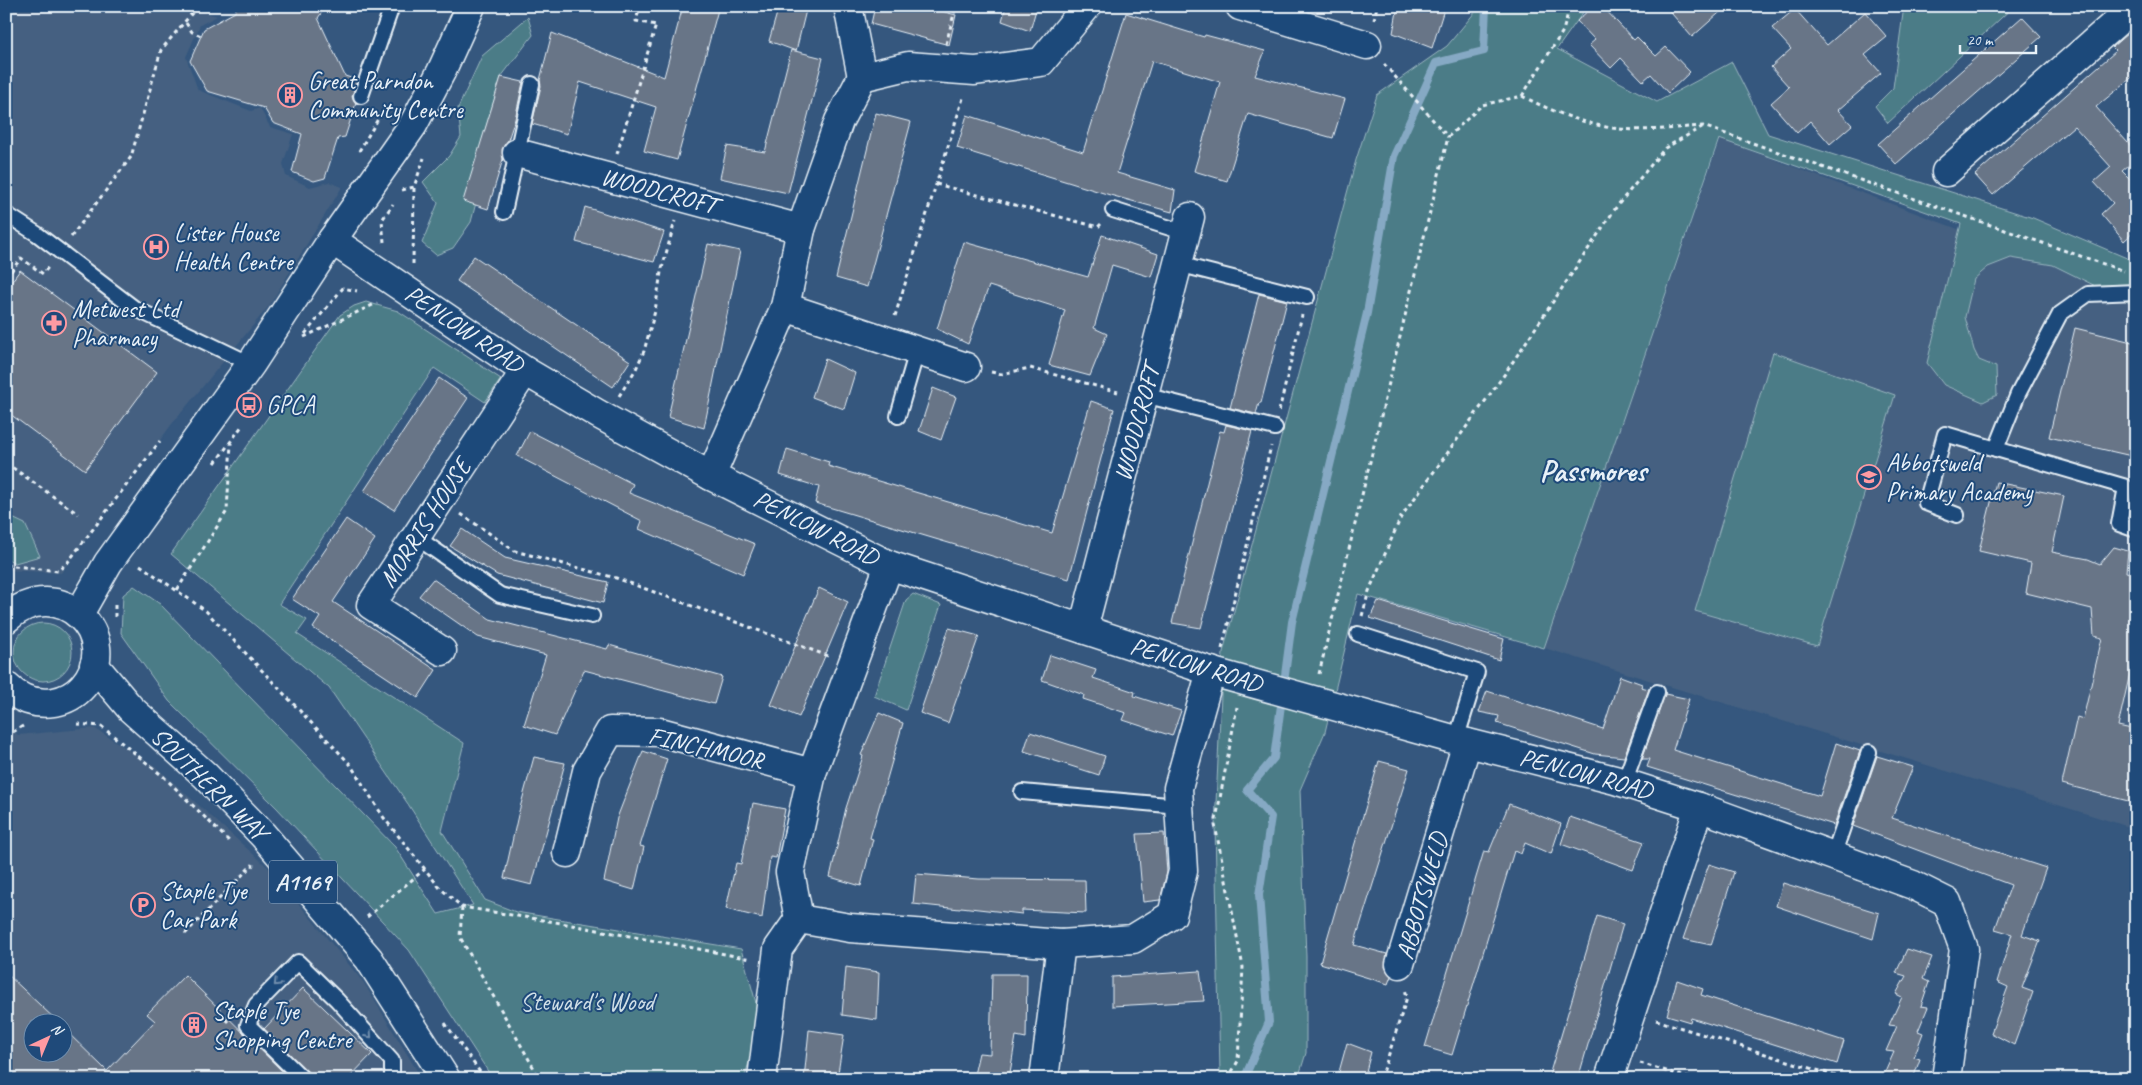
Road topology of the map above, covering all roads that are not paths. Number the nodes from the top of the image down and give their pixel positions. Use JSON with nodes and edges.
{"nodes":[{"id":1,"x":392,"y":6,"type":"edge"},
{"id":2,"x":472,"y":6,"type":"edge"},
{"id":3,"x":848,"y":6,"type":"edge"},
{"id":4,"x":1086,"y":6,"type":"edge"},
{"id":5,"x":1240,"y":6,"type":"edge"},
{"id":6,"x":2135,"y":6,"type":"edge"},
{"id":7,"x":1367,"y":45,"type":"road end"},
{"id":8,"x":862,"y":77,"type":"junction"},
{"id":9,"x":532,"y":84,"type":"dead end"},
{"id":10,"x":361,"y":96,"type":"dead end"},
{"id":11,"x":517,"y":153,"type":"junction"},
{"id":12,"x":1946,"y":172,"type":"dead end"},
{"id":13,"x":1113,"y":210,"type":"road end"},
{"id":14,"x":504,"y":212,"type":"dead end"},
{"id":15,"x":6,"y":214,"type":"edge"},
{"id":16,"x":1188,"y":225,"type":"joint"},
{"id":17,"x":801,"y":229,"type":"junction"},
{"id":18,"x":332,"y":240,"type":"junction"},
{"id":19,"x":1178,"y":264,"type":"junction"},
{"id":20,"x":2136,"y":292,"type":"edge"},
{"id":21,"x":1307,"y":297,"type":"road end"},
{"id":22,"x":785,"y":307,"type":"junction"},
{"id":23,"x":917,"y":351,"type":"junction"},
{"id":24,"x":251,"y":364,"type":"junction"},
{"id":25,"x":966,"y":367,"type":"road end"},
{"id":26,"x":525,"y":371,"type":"junction"},
{"id":27,"x":1143,"y":397,"type":"junction"},
{"id":28,"x":898,"y":416,"type":"dead end"},
{"id":29,"x":1275,"y":428,"type":"road end"},
{"id":30,"x":1996,"y":449,"type":"junction"},
{"id":31,"x":711,"y":476,"type":"junction"},
{"id":32,"x":1957,"y":515,"type":"dead end"},
{"id":33,"x":2136,"y":530,"type":"edge"},
{"id":34,"x":416,"y":537,"type":"junction"},
{"id":35,"x":108,"y":563,"type":"junction"},
{"id":36,"x":889,"y":565,"type":"junction"},
{"id":37,"x":52,"y":602,"type":"junction"},
{"id":38,"x":9,"y":612,"type":"edge"},
{"id":39,"x":79,"y":614,"type":"junction"},
{"id":40,"x":592,"y":616,"type":"dead end"},
{"id":41,"x":1083,"y":629,"type":"junction"},
{"id":42,"x":1358,"y":634,"type":"road end"},
{"id":43,"x":442,"y":651,"type":"dead end"},
{"id":44,"x":94,"y":665,"type":"junction"},
{"id":45,"x":1223,"y":675,"type":"junction"},
{"id":46,"x":8,"y":692,"type":"edge"},
{"id":47,"x":77,"y":692,"type":"junction"},
{"id":48,"x":1657,"y":692,"type":"dead end"},
{"id":49,"x":131,"y":709,"type":"junction"},
{"id":50,"x":1461,"y":741,"type":"junction"},
{"id":51,"x":1869,"y":752,"type":"dead end"},
{"id":52,"x":812,"y":773,"type":"junction"},
{"id":53,"x":1624,"y":783,"type":"junction"},
{"id":54,"x":1022,"y":792,"type":"dead end"},
{"id":55,"x":1179,"y":806,"type":"junction"},
{"id":56,"x":1699,"y":807,"type":"junction"},
{"id":57,"x":567,"y":853,"type":"dead end"},
{"id":58,"x":1833,"y":856,"type":"junction"},
{"id":59,"x":799,"y":919,"type":"junction"},
{"id":60,"x":1061,"y":944,"type":"junction"},
{"id":61,"x":1400,"y":964,"type":"road end"},
{"id":62,"x":1613,"y":1067,"type":"edge"},
{"id":63,"x":302,"y":1079,"type":"edge"},
{"id":64,"x":392,"y":1079,"type":"edge"},
{"id":65,"x":446,"y":1079,"type":"edge"},
{"id":66,"x":762,"y":1079,"type":"edge"},
{"id":67,"x":1044,"y":1079,"type":"edge"},
{"id":68,"x":1946,"y":1079,"type":"edge"}],
"edges":[{"from":1,"to":10,"type":"lane"},
{"from":2,"to":18,"type":"street"},
{"from":3,"to":8,"type":"street"},
{"from":4,"to":8,"type":"street"},
{"from":5,"to":7,"type":"street"},
{"from":6,"to":12,"type":"street"},
{"from":8,"to":17,"type":"street"},
{"from":9,"to":11,"type":"lane"},
{"from":11,"to":14,"type":"lane"},
{"from":11,"to":17,"type":"street","name":"WOODCROFT"},
{"from":13,"to":16,"type":"lane"},
{"from":15,"to":24,"type":"lane"},
{"from":16,"to":19,"type":"street","name":"WOODCROFT"},
{"from":17,"to":22,"type":"street"},
{"from":18,"to":24,"type":"street"},
{"from":18,"to":26,"type":"street","name":"PENLOW ROAD"},
{"from":19,"to":21,"type":"lane"},
{"from":19,"to":27,"type":"street","name":"WOODCROFT"},
{"from":20,"to":30,"type":"lane"},
{"from":22,"to":23,"type":"street"},
{"from":22,"to":31,"type":"street"},
{"from":23,"to":25,"type":"street"},
{"from":23,"to":28,"type":"lane"},
{"from":24,"to":35,"type":"street"},
{"from":26,"to":31,"type":"street","name":"PENLOW ROAD"},
{"from":26,"to":34,"type":"street","name":"MORRIS HOUSE"},
{"from":27,"to":29,"type":"lane"},
{"from":27,"to":41,"type":"street","name":"WOODCROFT"},
{"from":30,"to":32,"type":"lane"},
{"from":30,"to":33,"type":"lane"},
{"from":31,"to":36,"type":"street","name":"PENLOW ROAD"},
{"from":34,"to":40,"type":"lane"},
{"from":34,"to":43,"type":"street","name":"MORRIS HOUSE"},
{"from":35,"to":37,"type":"street"},
{"from":35,"to":39,"type":"street"},
{"from":36,"to":41,"type":"street","name":"PENLOW ROAD"},
{"from":36,"to":52,"type":"street"},
{"from":37,"to":38,"type":"street"},
{"from":37,"to":39,"type":"street"},
{"from":39,"to":44,"type":"street"},
{"from":41,"to":45,"type":"street","name":"PENLOW ROAD"},
{"from":42,"to":50,"type":"lane"},
{"from":44,"to":47,"type":"street"},
{"from":44,"to":49,"type":"street","name":"SOUTHERN WAY","number":"A1169"},
{"from":45,"to":50,"type":"street","name":"PENLOW ROAD"},
{"from":45,"to":55,"type":"street"},
{"from":46,"to":47,"type":"street"},
{"from":47,"to":49,"type":"street","name":"SOUTHERN WAY","number":"A1169"},
{"from":48,"to":53,"type":"lane"},
{"from":49,"to":65,"type":"street","name":"SOUTHERN WAY","number":"A1169"},
{"from":50,"to":53,"type":"street","name":"PENLOW ROAD"},
{"from":50,"to":61,"type":"street","name":"ABBOTSWELD"},
{"from":51,"to":58,"type":"lane"},
{"from":52,"to":57,"type":"street","name":"FINCHMOOR"},
{"from":52,"to":59,"type":"street"},
{"from":53,"to":56,"type":"street","name":"PENLOW ROAD"},
{"from":54,"to":55,"type":"lane"},
{"from":55,"to":60,"type":"street"},
{"from":56,"to":58,"type":"street","name":"PENLOW ROAD"},
{"from":56,"to":62,"type":"street"},
{"from":58,"to":68,"type":"street","name":"PENLOW ROAD"},
{"from":59,"to":60,"type":"street"},
{"from":59,"to":66,"type":"street"},
{"from":60,"to":67,"type":"street"},
{"from":63,"to":64,"type":"lane"}]}
